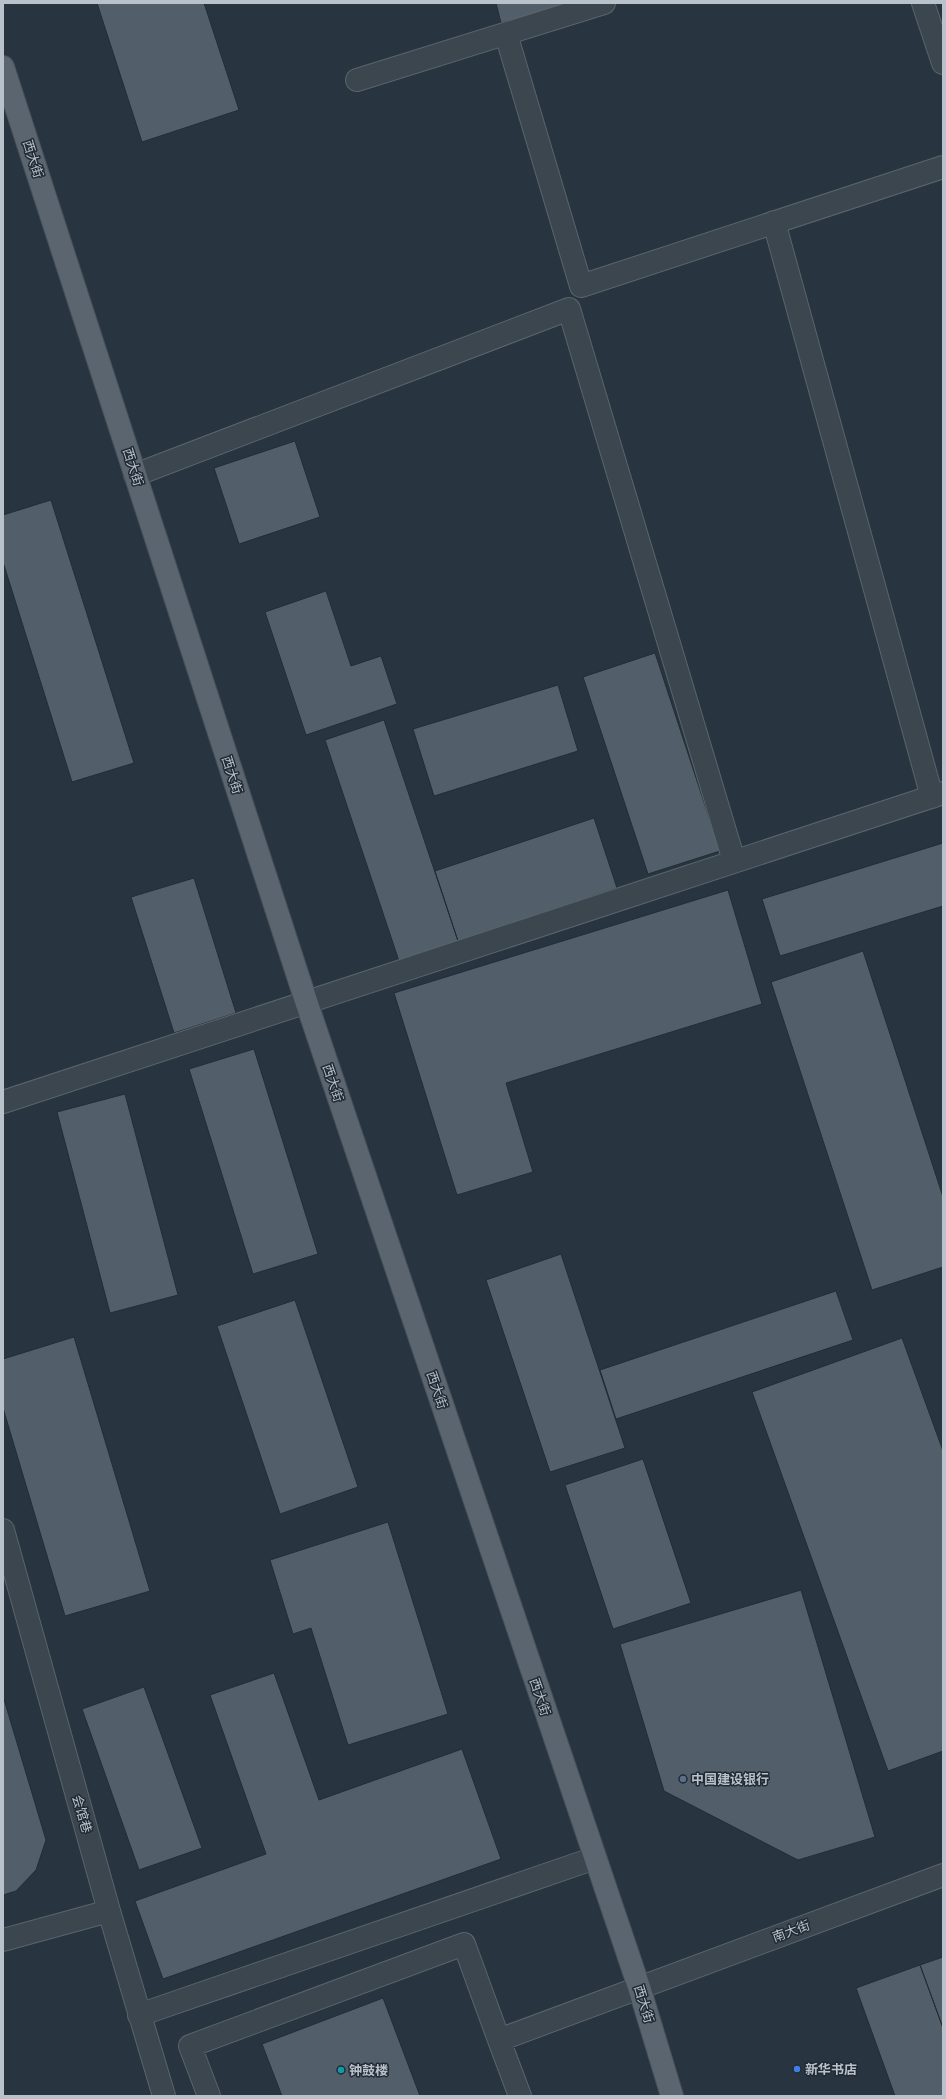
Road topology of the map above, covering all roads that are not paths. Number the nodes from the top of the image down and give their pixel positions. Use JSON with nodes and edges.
{"nodes":[{"id":1,"x":604,"y":3,"type":"edge"},
{"id":2,"x":923,"y":3,"type":"edge"},
{"id":3,"x":506,"y":34,"type":"junction"},
{"id":4,"x":943,"y":63,"type":"edge"},
{"id":5,"x":3,"y":67,"type":"edge"},
{"id":6,"x":357,"y":80,"type":"dead end"},
{"id":7,"x":943,"y":166,"type":"edge"},
{"id":8,"x":774,"y":222,"type":"junction"},
{"id":9,"x":135,"y":475,"type":"junction"},
{"id":10,"x":938,"y":795,"type":"edge"},
{"id":11,"x":734,"y":861,"type":"junction"},
{"id":12,"x":306,"y":1001,"type":"junction"},
{"id":13,"x":3,"y":1102,"type":"edge"},
{"id":14,"x":3,"y":1530,"type":"edge"},
{"id":15,"x":595,"y":1858,"type":"junction"},
{"id":16,"x":943,"y":1875,"type":"edge"},
{"id":17,"x":109,"y":1912,"type":"junction"},
{"id":18,"x":3,"y":1940,"type":"edge"},
{"id":19,"x":639,"y":1988,"type":"junction"},
{"id":20,"x":139,"y":2015,"type":"junction"},
{"id":21,"x":499,"y":2040,"type":"junction"},
{"id":22,"x":164,"y":2096,"type":"edge"},
{"id":23,"x":209,"y":2096,"type":"edge"},
{"id":24,"x":520,"y":2096,"type":"edge"},
{"id":25,"x":672,"y":2096,"type":"edge"}],
"edges":[{"from":1,"to":3,"type":"street"},
{"from":2,"to":4,"type":"street"},
{"from":3,"to":6,"type":"street"},
{"from":3,"to":8,"type":"street"},
{"from":5,"to":9,"type":"main road","name":"西大街"},
{"from":7,"to":8,"type":"street"},
{"from":8,"to":10,"type":"street"},
{"from":9,"to":11,"type":"street"},
{"from":9,"to":12,"type":"main road","name":"西大街"},
{"from":10,"to":11,"type":"street"},
{"from":11,"to":12,"type":"street"},
{"from":12,"to":13,"type":"street"},
{"from":12,"to":15,"type":"main road","name":"西大街"},
{"from":14,"to":17,"type":"street","name":"会馆巷"},
{"from":15,"to":19,"type":"main road","name":"西大街"},
{"from":15,"to":20,"type":"street"},
{"from":16,"to":19,"type":"street","name":"南大街"},
{"from":17,"to":18,"type":"street"},
{"from":17,"to":20,"type":"street","name":"会馆巷"},
{"from":19,"to":21,"type":"street","name":"南大街"},
{"from":19,"to":25,"type":"main road","name":"西大街"},
{"from":20,"to":22,"type":"street","name":"会馆巷"},
{"from":21,"to":23,"type":"street"},
{"from":21,"to":24,"type":"street"}]}
